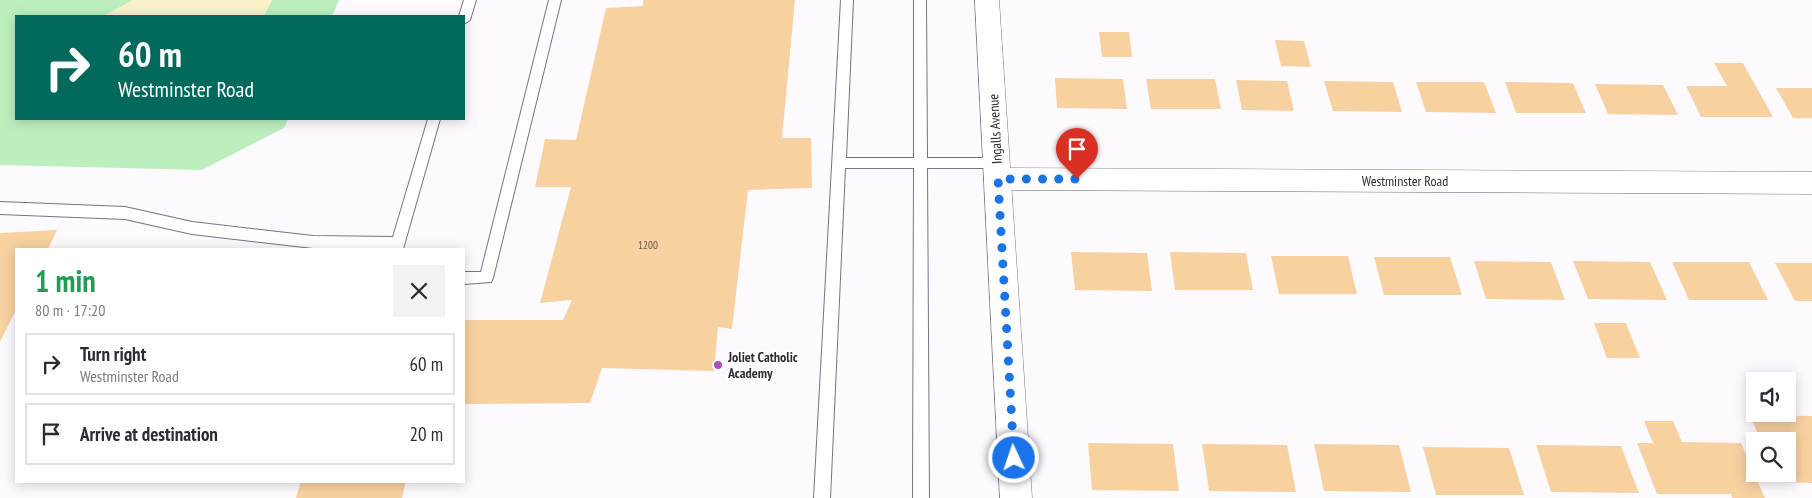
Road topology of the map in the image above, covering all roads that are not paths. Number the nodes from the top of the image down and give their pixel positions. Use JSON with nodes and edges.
{"nodes":[{"id":1,"x":470,"y":0,"type":"edge"},
{"id":2,"x":555,"y":0,"type":"edge"},
{"id":3,"x":847,"y":0,"type":"edge"},
{"id":4,"x":920,"y":0,"type":"edge"},
{"id":5,"x":987,"y":0,"type":"edge"},
{"id":6,"x":465,"y":17,"type":"edge"},
{"id":7,"x":434,"y":120,"type":"edge"},
{"id":8,"x":920,"y":162,"type":"junction"},
{"id":9,"x":839,"y":163,"type":"junction"},
{"id":10,"x":997,"y":171,"type":"junction"},
{"id":11,"x":1812,"y":183,"type":"edge"},
{"id":12,"x":0,"y":208,"type":"edge"},
{"id":13,"x":396,"y":246,"type":"edge"},
{"id":14,"x":465,"y":278,"type":"edge"},
{"id":15,"x":822,"y":498,"type":"edge"},
{"id":16,"x":921,"y":498,"type":"edge"},
{"id":17,"x":1016,"y":498,"type":"edge"}],
"edges":[{"from":1,"to":6,"type":"lane"},
{"from":2,"to":14,"type":"lane"},
{"from":3,"to":9,"type":"lane"},
{"from":4,"to":8,"type":"lane"},
{"from":5,"to":10,"type":"street","name":"Ingalls Avenue"},
{"from":7,"to":13,"type":"lane"},
{"from":8,"to":9,"type":"lane"},
{"from":8,"to":10,"type":"lane"},
{"from":8,"to":16,"type":"lane"},
{"from":9,"to":15,"type":"lane"},
{"from":10,"to":11,"type":"street","name":"Westminster Road"},
{"from":10,"to":17,"type":"street","name":"Ingalls Avenue"},
{"from":12,"to":13,"type":"lane"}]}
